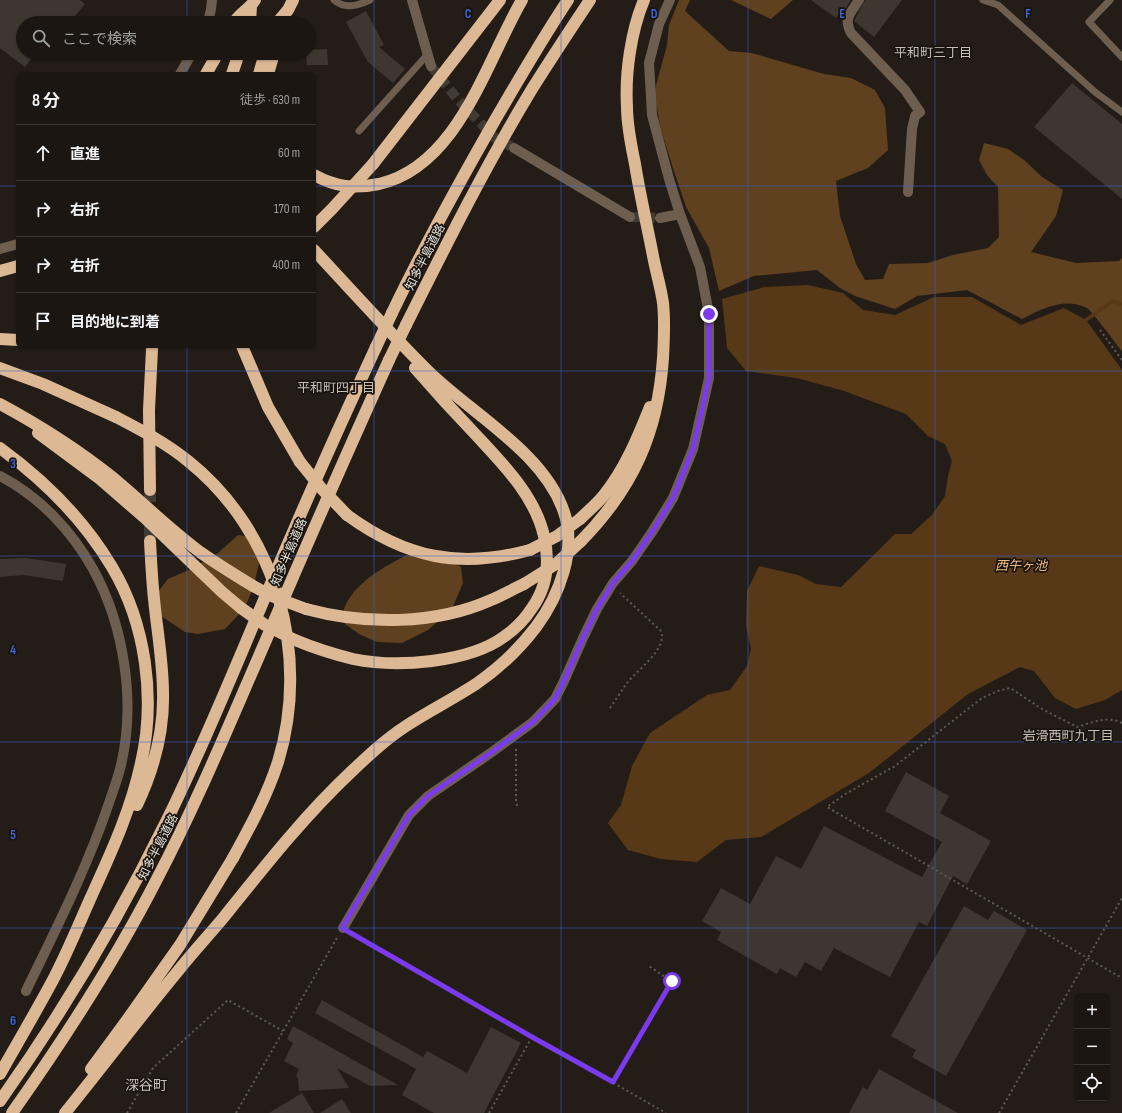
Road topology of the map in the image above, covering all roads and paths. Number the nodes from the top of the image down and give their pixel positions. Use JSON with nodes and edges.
{"nodes":[{"id":1,"x":212,"y":0,"type":"edge"},
{"id":2,"x":334,"y":0,"type":"edge"},
{"id":3,"x":370,"y":0,"type":"edge"},
{"id":4,"x":412,"y":0,"type":"edge"},
{"id":5,"x":500,"y":0,"type":"edge"},
{"id":6,"x":522,"y":0,"type":"edge"},
{"id":7,"x":568,"y":0,"type":"edge"},
{"id":8,"x":590,"y":0,"type":"edge"},
{"id":9,"x":644,"y":0,"type":"edge"},
{"id":10,"x":670,"y":0,"type":"edge"},
{"id":11,"x":859,"y":0,"type":"edge"},
{"id":12,"x":983,"y":0,"type":"edge"},
{"id":13,"x":1110,"y":0,"type":"edge"},
{"id":14,"x":253,"y":3,"type":"edge"},
{"id":15,"x":290,"y":5,"type":"edge"},
{"id":16,"x":210,"y":16,"type":"edge"},
{"id":17,"x":238,"y":16,"type":"edge"},
{"id":18,"x":251,"y":16,"type":"edge"},
{"id":19,"x":282,"y":16,"type":"edge"},
{"id":20,"x":287,"y":16,"type":"edge"},
{"id":21,"x":428,"y":54,"type":"junction"},
{"id":22,"x":1122,"y":57,"type":"edge"},
{"id":23,"x":188,"y":60,"type":"edge"},
{"id":24,"x":214,"y":60,"type":"edge"},
{"id":25,"x":237,"y":60,"type":"edge"},
{"id":26,"x":263,"y":60,"type":"edge"},
{"id":27,"x":272,"y":60,"type":"edge"},
{"id":28,"x":431,"y":66,"type":"tunnel mouth"},
{"id":29,"x":181,"y":72,"type":"edge"},
{"id":30,"x":207,"y":72,"type":"edge"},
{"id":31,"x":233,"y":72,"type":"edge"},
{"id":32,"x":260,"y":72,"type":"edge"},
{"id":33,"x":269,"y":72,"type":"edge"},
{"id":34,"x":1122,"y":112,"type":"edge"},
{"id":35,"x":359,"y":131,"type":"dead end"},
{"id":36,"x":514,"y":148,"type":"tunnel mouth"},
{"id":37,"x":316,"y":177,"type":"edge"},
{"id":38,"x":908,"y":192,"type":"dead end"},
{"id":39,"x":680,"y":214,"type":"junction"},
{"id":40,"x":630,"y":217,"type":"tunnel mouth"},
{"id":41,"x":660,"y":218,"type":"tunnel mouth"},
{"id":42,"x":316,"y":225,"type":"edge"},
{"id":43,"x":16,"y":245,"type":"edge"},
{"id":44,"x":0,"y":249,"type":"edge"},
{"id":45,"x":316,"y":252,"type":"edge"},
{"id":46,"x":16,"y":267,"type":"edge"},
{"id":47,"x":0,"y":271,"type":"edge"},
{"id":48,"x":372,"y":312,"type":"junction"},
{"id":49,"x":1100,"y":330,"type":"dead end"},
{"id":50,"x":0,"y":339,"type":"edge"},
{"id":51,"x":16,"y":340,"type":"edge"},
{"id":52,"x":243,"y":348,"type":"edge"},
{"id":53,"x":152,"y":349,"type":"dead end"},
{"id":54,"x":1122,"y":360,"type":"edge"},
{"id":55,"x":0,"y":368,"type":"edge"},
{"id":56,"x":662,"y":376,"type":"junction"},
{"id":57,"x":3,"y":406,"type":"edge"},
{"id":58,"x":0,"y":448,"type":"edge"},
{"id":59,"x":0,"y":476,"type":"edge"},
{"id":60,"x":150,"y":490,"type":"tunnel mouth"},
{"id":61,"x":150,"y":541,"type":"tunnel mouth"},
{"id":62,"x":611,"y":586,"type":"junction"},
{"id":63,"x":610,"y":708,"type":"dead end"},
{"id":64,"x":1122,"y":723,"type":"edge"},
{"id":65,"x":513,"y":737,"type":"junction"},
{"id":66,"x":518,"y":807,"type":"dead end"},
{"id":67,"x":101,"y":876,"type":"junction"},
{"id":68,"x":1122,"y":898,"type":"edge"},
{"id":69,"x":342,"y":928,"type":"junction"},
{"id":70,"x":1087,"y":958,"type":"junction"},
{"id":71,"x":649,"y":966,"type":"dead end"},
{"id":72,"x":1122,"y":978,"type":"edge"},
{"id":73,"x":26,"y":991,"type":"dead end"},
{"id":74,"x":283,"y":1031,"type":"junction"},
{"id":75,"x":532,"y":1037,"type":"junction"},
{"id":76,"x":0,"y":1074,"type":"edge"},
{"id":77,"x":613,"y":1082,"type":"junction"},
{"id":78,"x":0,"y":1101,"type":"edge"},
{"id":79,"x":12,"y":1113,"type":"edge"},
{"id":80,"x":56,"y":1113,"type":"edge"},
{"id":81,"x":65,"y":1113,"type":"edge"},
{"id":82,"x":127,"y":1113,"type":"edge"},
{"id":83,"x":236,"y":1113,"type":"edge"},
{"id":84,"x":489,"y":1113,"type":"edge"},
{"id":85,"x":666,"y":1113,"type":"edge"},
{"id":86,"x":999,"y":1113,"type":"edge"}],
"edges":[{"from":1,"to":16,"type":"street"},
{"from":2,"to":3,"type":"lane"},
{"from":4,"to":21,"type":"street"},
{"from":5,"to":42,"type":"highway","bridge":true},
{"from":6,"to":37,"type":"highway"},
{"from":7,"to":78,"type":"highway","name":"知多半島道路","bridge":true},
{"from":8,"to":79,"type":"highway","name":"知多半島道路","bridge":true},
{"from":9,"to":56,"type":"highway"},
{"from":10,"to":39,"type":"street"},
{"from":11,"to":38,"type":"street"},
{"from":12,"to":34,"type":"lane"},
{"from":13,"to":22,"type":"lane"},
{"from":14,"to":17,"type":"highway"},
{"from":14,"to":18,"type":"highway"},
{"from":15,"to":19,"type":"highway"},
{"from":15,"to":20,"type":"highway"},
{"from":21,"to":28,"type":"street"},
{"from":21,"to":35,"type":"lane"},
{"from":23,"to":29,"type":"street"},
{"from":24,"to":30,"type":"highway"},
{"from":25,"to":31,"type":"highway"},
{"from":26,"to":32,"type":"highway"},
{"from":27,"to":33,"type":"highway"},
{"from":36,"to":40,"type":"street"},
{"from":39,"to":41,"type":"street"},
{"from":39,"to":62,"type":"street"},
{"from":43,"to":44,"type":"street"},
{"from":45,"to":48,"type":"highway"},
{"from":46,"to":47,"type":"highway"},
{"from":48,"to":57,"type":"highway","bridge":true},
{"from":48,"to":81,"type":"highway"},
{"from":49,"to":54,"type":"path"},
{"from":50,"to":51,"type":"highway"},
{"from":52,"to":56,"type":"highway","bridge":true},
{"from":53,"to":60,"type":"highway"},
{"from":55,"to":80,"type":"highway","bridge":true},
{"from":56,"to":57,"type":"highway","bridge":true},
{"from":58,"to":67,"type":"highway"},
{"from":59,"to":73,"type":"street"},
{"from":61,"to":67,"type":"highway"},
{"from":62,"to":63,"type":"path"},
{"from":62,"to":65,"type":"street"},
{"from":64,"to":70,"type":"path"},
{"from":65,"to":66,"type":"path"},
{"from":65,"to":69,"type":"street"},
{"from":67,"to":76,"type":"highway"},
{"from":68,"to":70,"type":"path"},
{"from":69,"to":74,"type":"path"},
{"from":69,"to":75,"type":"path"},
{"from":70,"to":72,"type":"path"},
{"from":70,"to":86,"type":"path"},
{"from":71,"to":77,"type":"path"},
{"from":74,"to":82,"type":"path"},
{"from":74,"to":83,"type":"path"},
{"from":75,"to":77,"type":"path"},
{"from":75,"to":84,"type":"path"},
{"from":77,"to":85,"type":"path"}]}
